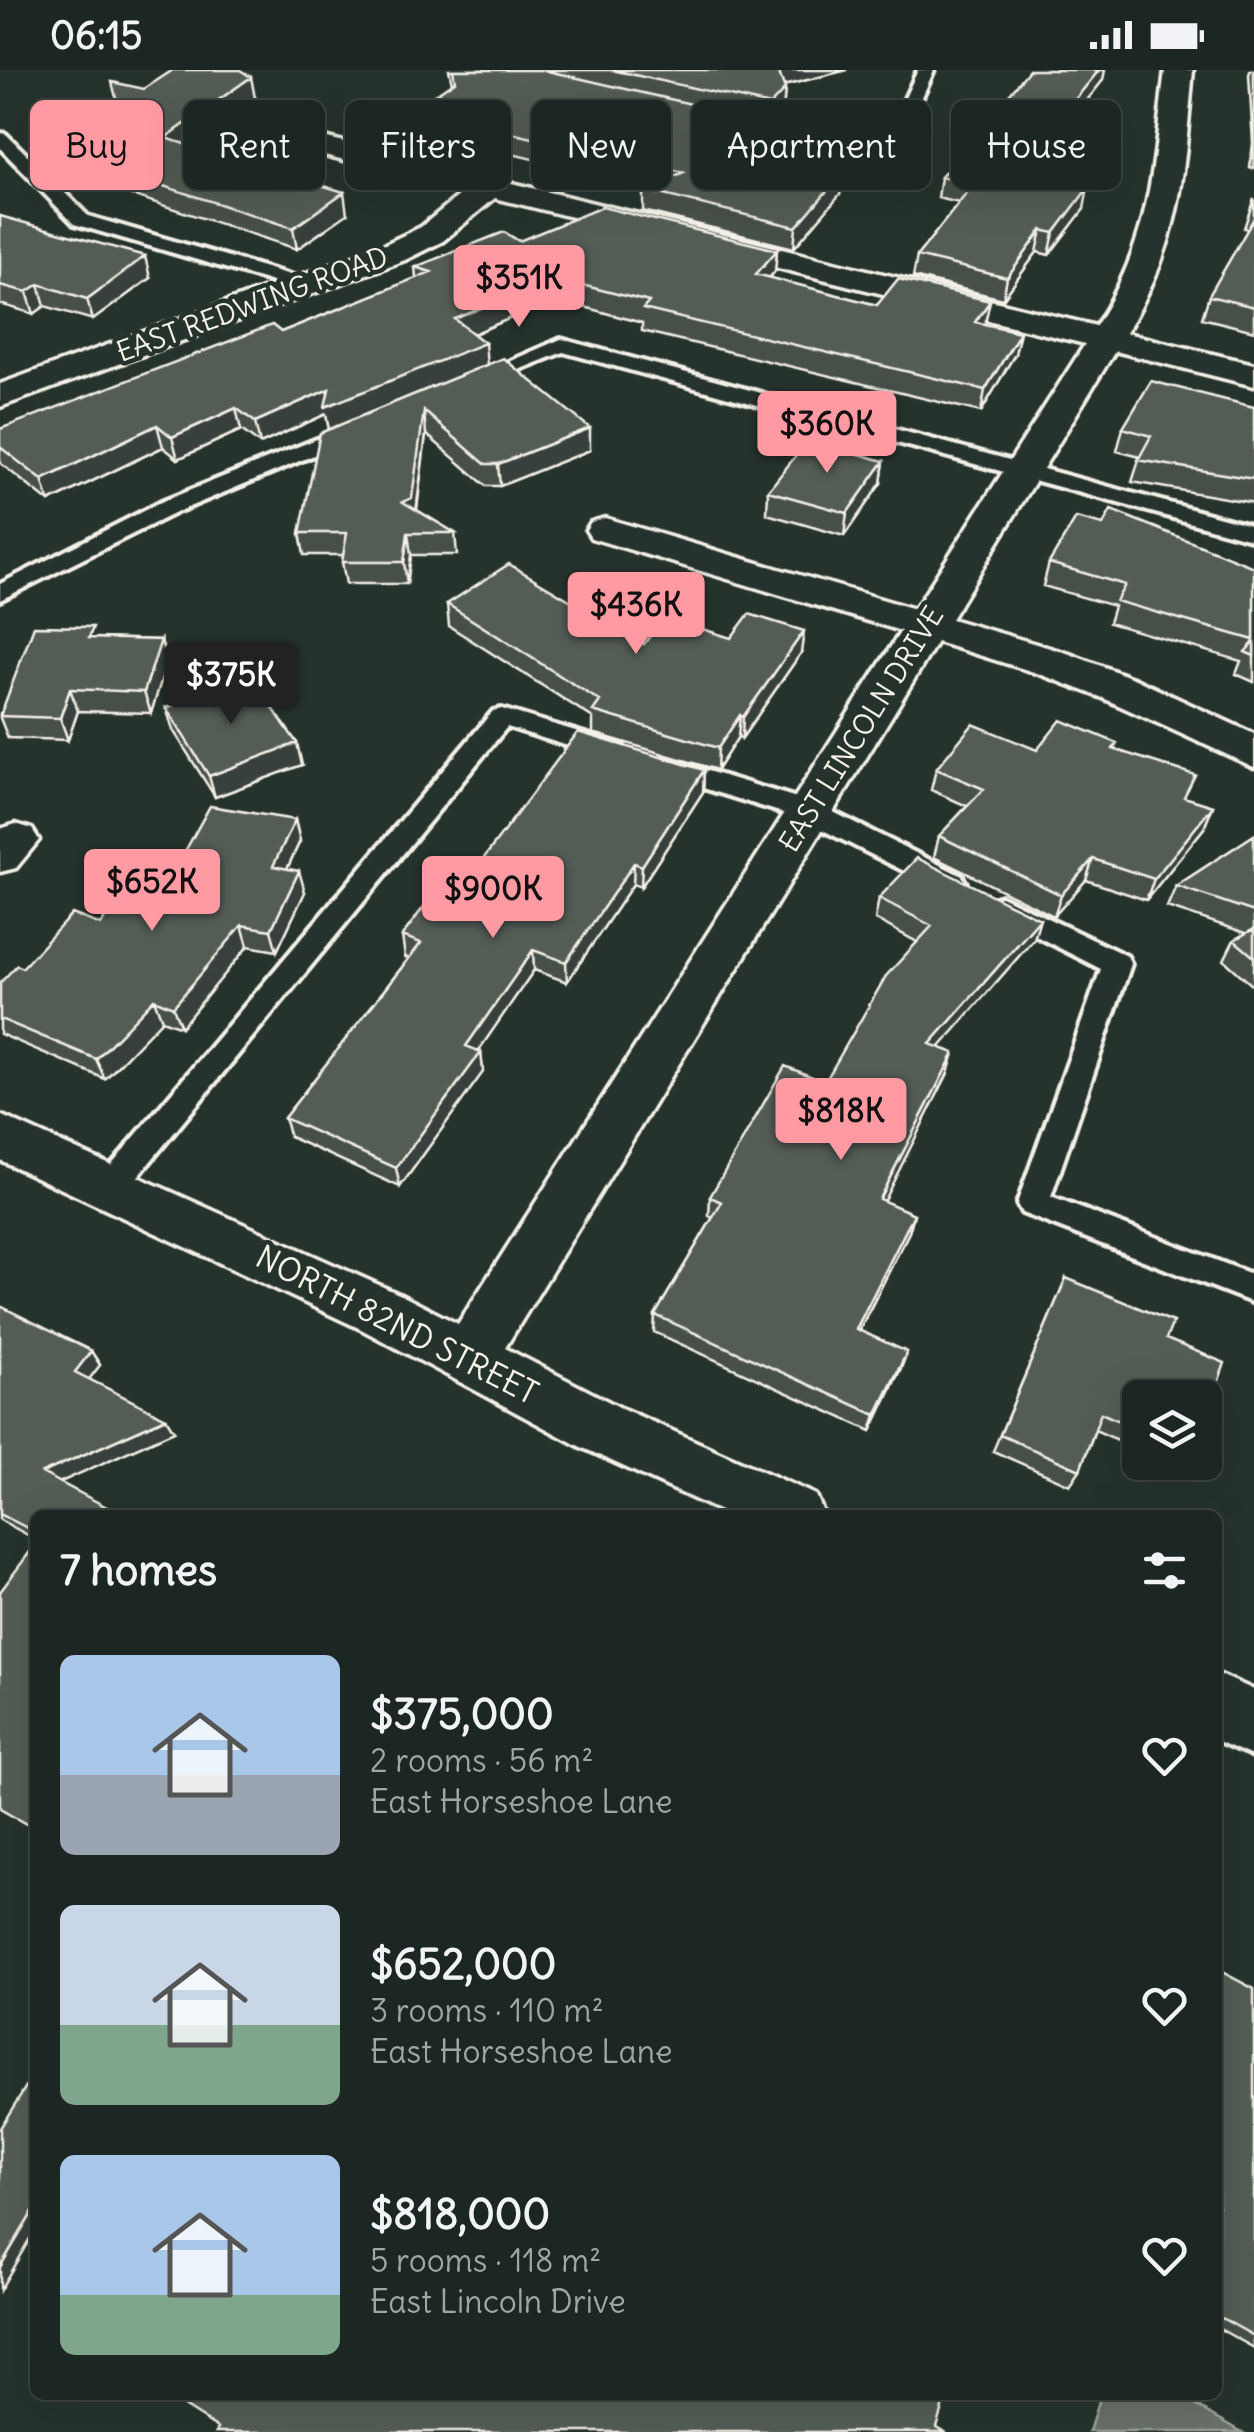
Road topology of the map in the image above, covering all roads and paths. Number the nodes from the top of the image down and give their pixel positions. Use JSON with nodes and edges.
{"nodes":[{"id":1,"x":926,"y":70,"type":"edge"},
{"id":2,"x":1179,"y":70,"type":"edge"},
{"id":3,"x":912,"y":100,"type":"edge"},
{"id":4,"x":0,"y":138,"type":"edge"},
{"id":5,"x":486,"y":190,"type":"edge"},
{"id":6,"x":502,"y":190,"type":"edge"},
{"id":7,"x":304,"y":285,"type":"junction"},
{"id":8,"x":1107,"y":338,"type":"junction"},
{"id":9,"x":1254,"y":374,"type":"edge"},
{"id":10,"x":7,"y":384,"type":"edge"},
{"id":11,"x":454,"y":389,"type":"edge"},
{"id":12,"x":382,"y":419,"type":"edge"},
{"id":13,"x":1025,"y":471,"type":"junction"},
{"id":14,"x":605,"y":530,"type":"dead end"},
{"id":15,"x":1254,"y":532,"type":"edge"},
{"id":16,"x":0,"y":593,"type":"edge"},
{"id":17,"x":924,"y":627,"type":"junction"},
{"id":18,"x":1254,"y":752,"type":"edge"},
{"id":19,"x":808,"y":811,"type":"junction"},
{"id":20,"x":0,"y":1136,"type":"edge"},
{"id":21,"x":112,"y":1187,"type":"junction"},
{"id":22,"x":1254,"y":1289,"type":"edge"},
{"id":23,"x":467,"y":1360,"type":"junction"},
{"id":24,"x":783,"y":1510,"type":"edge"},
{"id":25,"x":1222,"y":1709,"type":"edge"},
{"id":26,"x":1254,"y":1724,"type":"edge"}],
"edges":[{"from":1,"to":3,"type":"lane"},
{"from":2,"to":8,"type":"street","name":"EAST LINCOLN DRIVE"},
{"from":4,"to":7,"type":"lane"},
{"from":5,"to":7,"type":"street","name":"EAST REDWING ROAD"},
{"from":6,"to":8,"type":"street"},
{"from":7,"to":10,"type":"street","name":"EAST REDWING ROAD"},
{"from":8,"to":9,"type":"street"},
{"from":8,"to":13,"type":"street","name":"EAST LINCOLN DRIVE"},
{"from":11,"to":13,"type":"lane"},
{"from":12,"to":16,"type":"lane"},
{"from":13,"to":15,"type":"lane"},
{"from":13,"to":17,"type":"street","name":"EAST LINCOLN DRIVE"},
{"from":14,"to":17,"type":"street"},
{"from":17,"to":18,"type":"street"},
{"from":17,"to":19,"type":"street","name":"EAST LINCOLN DRIVE"},
{"from":19,"to":21,"type":"lane"},
{"from":19,"to":22,"type":"lane"},
{"from":19,"to":23,"type":"street","name":"EAST LINCOLN DRIVE"},
{"from":20,"to":21,"type":"street","name":"NORTH 82ND STREET"},
{"from":21,"to":23,"type":"street","name":"NORTH 82ND STREET"},
{"from":23,"to":24,"type":"street","name":"NORTH 82ND STREET"},
{"from":25,"to":26,"type":"street"}]}
